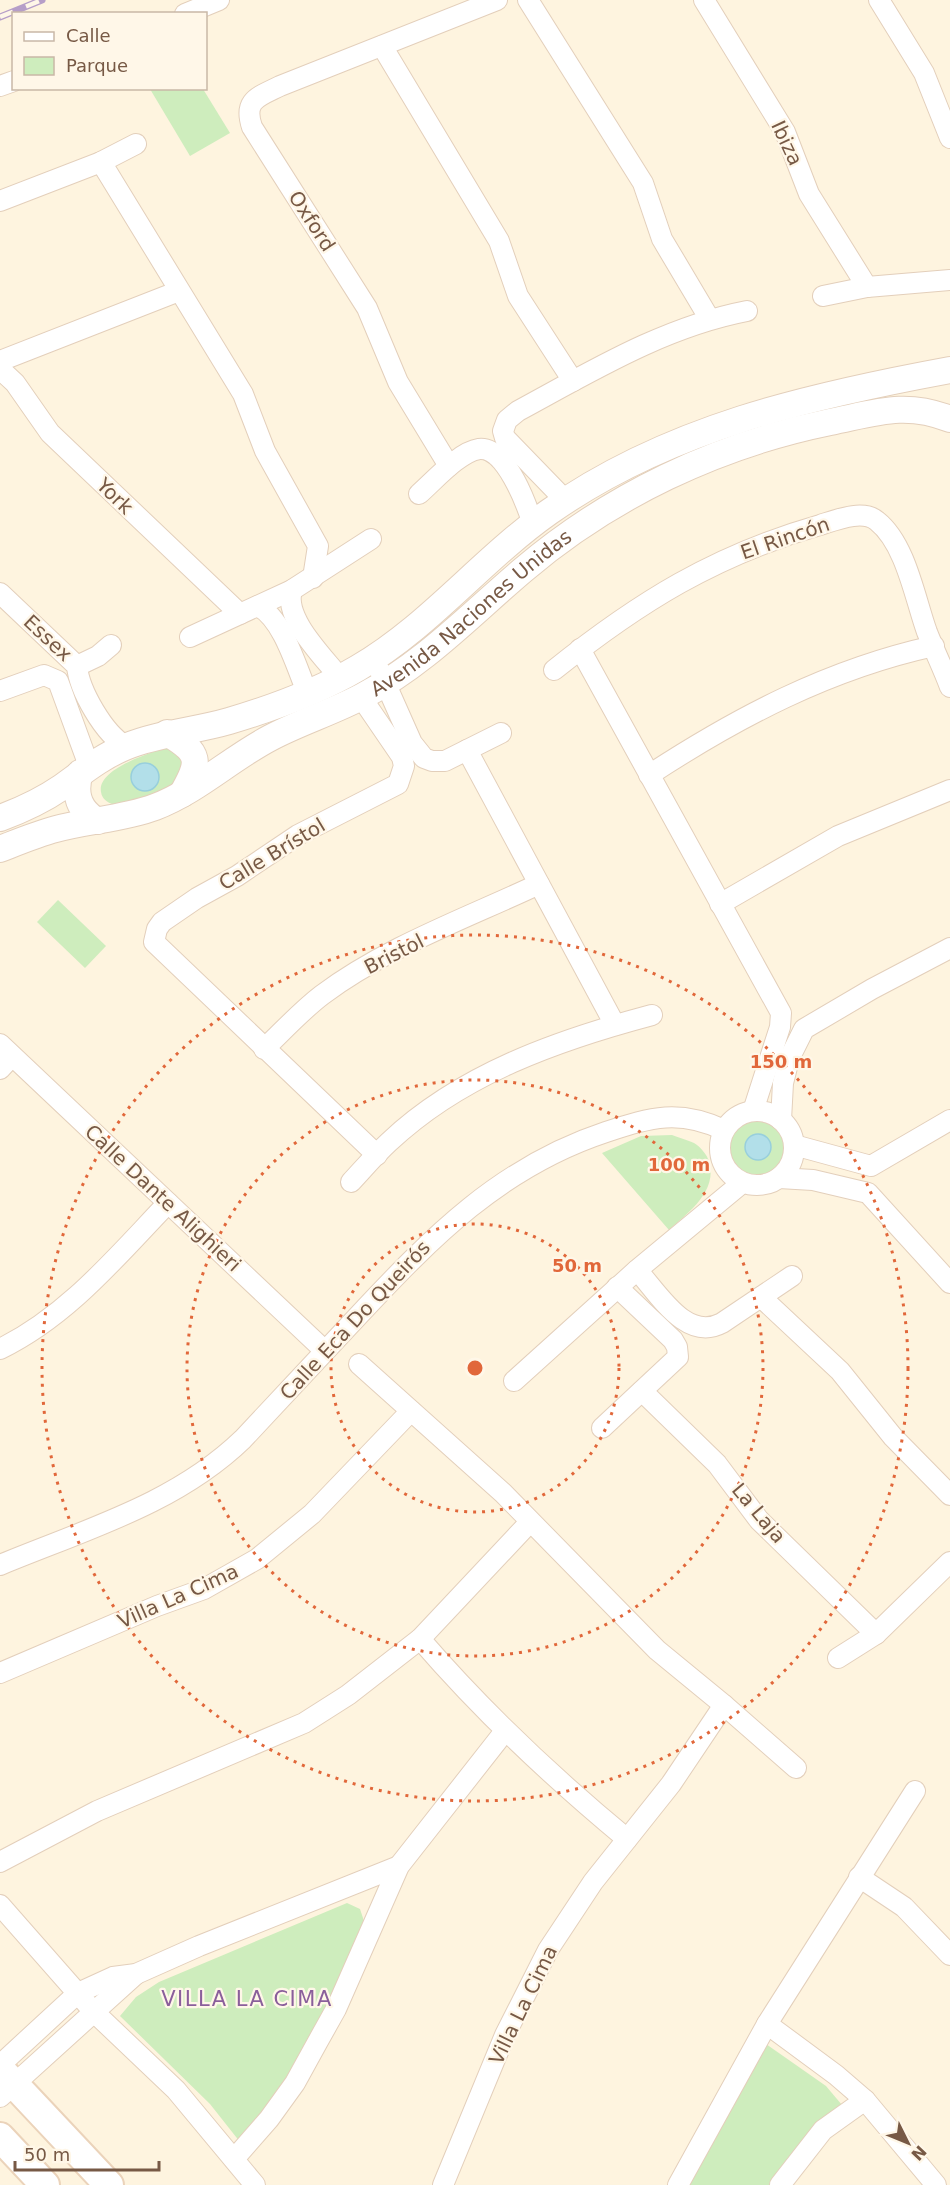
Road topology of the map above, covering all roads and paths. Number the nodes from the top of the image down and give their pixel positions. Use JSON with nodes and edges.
{"nodes":[{"id":1,"x":219,"y":0,"type":"edge"},
{"id":2,"x":497,"y":0,"type":"edge"},
{"id":3,"x":528,"y":0,"type":"edge"},
{"id":4,"x":704,"y":0,"type":"edge"},
{"id":5,"x":879,"y":0,"type":"edge"},
{"id":6,"x":190,"y":12,"type":"edge"},
{"id":7,"x":382,"y":46,"type":"junction"},
{"id":8,"x":950,"y":138,"type":"edge"},
{"id":9,"x":136,"y":144,"type":"dead end"},
{"id":10,"x":101,"y":162,"type":"junction"},
{"id":11,"x":0,"y":201,"type":"edge"},
{"id":12,"x":950,"y":280,"type":"edge"},
{"id":13,"x":867,"y":288,"type":"junction"},
{"id":14,"x":179,"y":291,"type":"junction"},
{"id":15,"x":823,"y":296,"type":"dead end"},
{"id":16,"x":747,"y":311,"type":"dead end"},
{"id":17,"x":709,"y":318,"type":"junction"},
{"id":18,"x":0,"y":361,"type":"edge"},
{"id":19,"x":0,"y":369,"type":"edge"},
{"id":20,"x":950,"y":370,"type":"edge"},
{"id":21,"x":573,"y":381,"type":"junction"},
{"id":22,"x":950,"y":419,"type":"edge"},
{"id":23,"x":449,"y":466,"type":"junction"},
{"id":24,"x":419,"y":494,"type":"dead end"},
{"id":25,"x":566,"y":501,"type":"junction"},
{"id":26,"x":533,"y":524,"type":"junction"},
{"id":27,"x":371,"y":539,"type":"dead end"},
{"id":28,"x":313,"y":578,"type":"junction"},
{"id":29,"x":292,"y":590,"type":"junction"},
{"id":30,"x":0,"y":593,"type":"edge"},
{"id":31,"x":249,"y":610,"type":"junction"},
{"id":32,"x":190,"y":637,"type":"dead end"},
{"id":33,"x":111,"y":645,"type":"dead end"},
{"id":34,"x":934,"y":646,"type":"junction"},
{"id":35,"x":580,"y":650,"type":"junction"},
{"id":36,"x":374,"y":658,"type":"junction"},
{"id":37,"x":77,"y":666,"type":"junction"},
{"id":38,"x":554,"y":670,"type":"dead end"},
{"id":39,"x":340,"y":678,"type":"junction"},
{"id":40,"x":386,"y":683,"type":"junction"},
{"id":41,"x":950,"y":687,"type":"edge"},
{"id":42,"x":0,"y":691,"type":"edge"},
{"id":43,"x":307,"y":692,"type":"junction"},
{"id":44,"x":361,"y":698,"type":"junction"},
{"id":45,"x":167,"y":733,"type":"junction"},
{"id":46,"x":501,"y":733,"type":"dead end"},
{"id":47,"x":126,"y":746,"type":"junction"},
{"id":48,"x":468,"y":750,"type":"junction"},
{"id":49,"x":85,"y":769,"type":"junction"},
{"id":50,"x":649,"y":775,"type":"junction"},
{"id":51,"x":950,"y":790,"type":"edge"},
{"id":52,"x":182,"y":794,"type":"junction"},
{"id":53,"x":0,"y":818,"type":"edge"},
{"id":54,"x":98,"y":821,"type":"junction"},
{"id":55,"x":0,"y":849,"type":"edge"},
{"id":56,"x":539,"y":884,"type":"junction"},
{"id":57,"x":720,"y":903,"type":"junction"},
{"id":58,"x":950,"y":948,"type":"edge"},
{"id":59,"x":652,"y":1015,"type":"dead end"},
{"id":60,"x":615,"y":1025,"type":"junction"},
{"id":61,"x":264,"y":1049,"type":"junction"},
{"id":62,"x":4,"y":1057,"type":"edge"},
{"id":63,"x":753,"y":1111,"type":"junction"},
{"id":64,"x":782,"y":1120,"type":"junction"},
{"id":65,"x":950,"y":1120,"type":"edge"},
{"id":66,"x":724,"y":1130,"type":"junction"},
{"id":67,"x":794,"y":1144,"type":"junction"},
{"id":68,"x":377,"y":1155,"type":"junction"},
{"id":69,"x":780,"y":1178,"type":"junction"},
{"id":70,"x":351,"y":1182,"type":"dead end"},
{"id":71,"x":742,"y":1183,"type":"junction"},
{"id":72,"x":168,"y":1203,"type":"junction"},
{"id":73,"x":637,"y":1270,"type":"junction"},
{"id":74,"x":792,"y":1276,"type":"dead end"},
{"id":75,"x":950,"y":1283,"type":"edge"},
{"id":76,"x":617,"y":1287,"type":"junction"},
{"id":77,"x":761,"y":1297,"type":"junction"},
{"id":78,"x":0,"y":1349,"type":"edge"},
{"id":79,"x":325,"y":1351,"type":"junction"},
{"id":80,"x":358,"y":1364,"type":"dead end"},
{"id":81,"x":514,"y":1381,"type":"dead end"},
{"id":82,"x":642,"y":1391,"type":"junction"},
{"id":83,"x":411,"y":1411,"type":"junction"},
{"id":84,"x":602,"y":1428,"type":"dead end"},
{"id":85,"x":950,"y":1495,"type":"edge"},
{"id":86,"x":530,"y":1522,"type":"junction"},
{"id":87,"x":950,"y":1562,"type":"edge"},
{"id":88,"x":0,"y":1565,"type":"edge"},
{"id":89,"x":876,"y":1634,"type":"junction"},
{"id":90,"x":420,"y":1639,"type":"junction"},
{"id":91,"x":838,"y":1658,"type":"dead end"},
{"id":92,"x":0,"y":1673,"type":"edge"},
{"id":93,"x":724,"y":1705,"type":"junction"},
{"id":94,"x":505,"y":1731,"type":"junction"},
{"id":95,"x":796,"y":1768,"type":"dead end"},
{"id":96,"x":915,"y":1791,"type":"dead end"},
{"id":97,"x":627,"y":1839,"type":"junction"},
{"id":98,"x":0,"y":1862,"type":"edge"},
{"id":99,"x":399,"y":1866,"type":"junction"},
{"id":100,"x":859,"y":1877,"type":"junction"},
{"id":101,"x":0,"y":1905,"type":"edge"},
{"id":102,"x":950,"y":1955,"type":"edge"},
{"id":103,"x":136,"y":1974,"type":"junction"},
{"id":104,"x":78,"y":1993,"type":"junction"},
{"id":105,"x":94,"y":2012,"type":"junction"},
{"id":106,"x":767,"y":2024,"type":"junction"},
{"id":107,"x":4,"y":2079,"type":"edge"},
{"id":108,"x":865,"y":2100,"type":"junction"},
{"id":109,"x":0,"y":2137,"type":"edge"},
{"id":110,"x":234,"y":2159,"type":"junction"},
{"id":111,"x":45,"y":2185,"type":"edge"},
{"id":112,"x":109,"y":2185,"type":"edge"},
{"id":113,"x":255,"y":2185,"type":"edge"},
{"id":114,"x":443,"y":2185,"type":"edge"},
{"id":115,"x":678,"y":2185,"type":"edge"},
{"id":116,"x":780,"y":2185,"type":"edge"},
{"id":117,"x":936,"y":2185,"type":"edge"}],
"edges":[{"from":1,"to":6,"type":"street"},
{"from":2,"to":7,"type":"street","name":"Oxford"},
{"from":3,"to":17,"type":"street"},
{"from":4,"to":13,"type":"street","name":"Ibiza"},
{"from":5,"to":8,"type":"street"},
{"from":7,"to":21,"type":"street"},
{"from":7,"to":23,"type":"street","name":"Oxford"},
{"from":9,"to":10,"type":"street"},
{"from":10,"to":11,"type":"street"},
{"from":10,"to":14,"type":"street"},
{"from":12,"to":13,"type":"street"},
{"from":13,"to":15,"type":"street"},
{"from":14,"to":18,"type":"street"},
{"from":14,"to":28,"type":"street"},
{"from":16,"to":17,"type":"street"},
{"from":17,"to":21,"type":"street"},
{"from":19,"to":31,"type":"street","name":"York"},
{"from":20,"to":25,"type":"street","name":"Avenida Naciones Unidas"},
{"from":21,"to":25,"type":"street"},
{"from":22,"to":40,"type":"street","name":"Avenida Naciones Unidas"},
{"from":23,"to":24,"type":"street"},
{"from":23,"to":26,"type":"street"},
{"from":25,"to":26,"type":"street","name":"Avenida Naciones Unidas"},
{"from":26,"to":36,"type":"street","name":"Avenida Naciones Unidas"},
{"from":27,"to":28,"type":"street"},
{"from":28,"to":29,"type":"street"},
{"from":29,"to":31,"type":"street"},
{"from":29,"to":39,"type":"street"},
{"from":30,"to":37,"type":"street","name":"Essex"},
{"from":31,"to":32,"type":"street"},
{"from":31,"to":43,"type":"street","name":"York"},
{"from":33,"to":37,"type":"street"},
{"from":34,"to":35,"type":"street","name":"El Rincón"},
{"from":34,"to":41,"type":"street","name":"El Rincón"},
{"from":34,"to":50,"type":"street"},
{"from":35,"to":38,"type":"street","name":"El Rincón"},
{"from":35,"to":50,"type":"street"},
{"from":36,"to":39,"type":"street","name":"Avenida Naciones Unidas"},
{"from":36,"to":40,"type":"street"},
{"from":37,"to":47,"type":"street","name":"Essex"},
{"from":39,"to":43,"type":"street","name":"Avenida Naciones Unidas"},
{"from":40,"to":44,"type":"street","name":"Avenida Naciones Unidas"},
{"from":40,"to":48,"type":"street"},
{"from":42,"to":49,"type":"street","name":"Essex"},
{"from":43,"to":45,"type":"street","name":"Avenida Naciones Unidas"},
{"from":44,"to":52,"type":"street","name":"Avenida Naciones Unidas"},
{"from":44,"to":61,"type":"street","name":"Calle Brístol"},
{"from":45,"to":47,"type":"street","name":"Avenida Naciones Unidas"},
{"from":45,"to":52,"type":"street"},
{"from":46,"to":48,"type":"street"},
{"from":47,"to":49,"type":"street","name":"Avenida Naciones Unidas"},
{"from":48,"to":56,"type":"street"},
{"from":49,"to":53,"type":"street","name":"Avenida Naciones Unidas"},
{"from":49,"to":54,"type":"street"},
{"from":50,"to":57,"type":"street"},
{"from":51,"to":57,"type":"street"},
{"from":52,"to":54,"type":"street","name":"Avenida Naciones Unidas"},
{"from":54,"to":55,"type":"street","name":"Avenida Naciones Unidas"},
{"from":56,"to":60,"type":"street"},
{"from":56,"to":61,"type":"street","name":"Bristol"},
{"from":57,"to":63,"type":"street"},
{"from":58,"to":64,"type":"street"},
{"from":59,"to":60,"type":"street"},
{"from":60,"to":68,"type":"street"},
{"from":61,"to":68,"type":"street"},
{"from":62,"to":72,"type":"street","name":"Calle Dante Alighieri"},
{"from":63,"to":64,"type":"street"},
{"from":63,"to":66,"type":"street"},
{"from":64,"to":67,"type":"street"},
{"from":65,"to":67,"type":"street"},
{"from":66,"to":71,"type":"street"},
{"from":66,"to":79,"type":"street","name":"Calle Eca Do Queirós"},
{"from":67,"to":69,"type":"street"},
{"from":68,"to":70,"type":"street"},
{"from":69,"to":71,"type":"street"},
{"from":69,"to":75,"type":"street"},
{"from":71,"to":73,"type":"street"},
{"from":72,"to":78,"type":"street"},
{"from":72,"to":79,"type":"street","name":"Calle Dante Alighieri"},
{"from":73,"to":76,"type":"street"},
{"from":73,"to":77,"type":"street"},
{"from":74,"to":77,"type":"street"},
{"from":76,"to":81,"type":"street"},
{"from":76,"to":82,"type":"street"},
{"from":77,"to":85,"type":"street"},
{"from":79,"to":88,"type":"street","name":"Calle Eca Do Queirós"},
{"from":80,"to":83,"type":"street"},
{"from":82,"to":84,"type":"street"},
{"from":82,"to":89,"type":"street","name":"La Laja"},
{"from":83,"to":86,"type":"street"},
{"from":83,"to":92,"type":"street","name":"Villa La Cima"},
{"from":86,"to":90,"type":"street"},
{"from":86,"to":93,"type":"street"},
{"from":87,"to":89,"type":"street"},
{"from":89,"to":91,"type":"street"},
{"from":90,"to":94,"type":"street"},
{"from":90,"to":98,"type":"street"},
{"from":93,"to":95,"type":"street"},
{"from":93,"to":97,"type":"street","name":"Villa La Cima"},
{"from":94,"to":97,"type":"street"},
{"from":94,"to":99,"type":"street"},
{"from":96,"to":100,"type":"street"},
{"from":97,"to":114,"type":"street","name":"Villa La Cima"},
{"from":99,"to":103,"type":"street"},
{"from":99,"to":110,"type":"street"},
{"from":100,"to":102,"type":"street"},
{"from":100,"to":106,"type":"street"},
{"from":101,"to":104,"type":"street"},
{"from":103,"to":104,"type":"street"},
{"from":103,"to":105,"type":"street"},
{"from":104,"to":105,"type":"street"},
{"from":104,"to":107,"type":"street"},
{"from":105,"to":107,"type":"street"},
{"from":105,"to":110,"type":"street"},
{"from":106,"to":108,"type":"street"},
{"from":106,"to":115,"type":"street"},
{"from":107,"to":112,"type":"main road"},
{"from":108,"to":116,"type":"street"},
{"from":108,"to":117,"type":"street"},
{"from":109,"to":111,"type":"main road"},
{"from":110,"to":113,"type":"street"}]}
